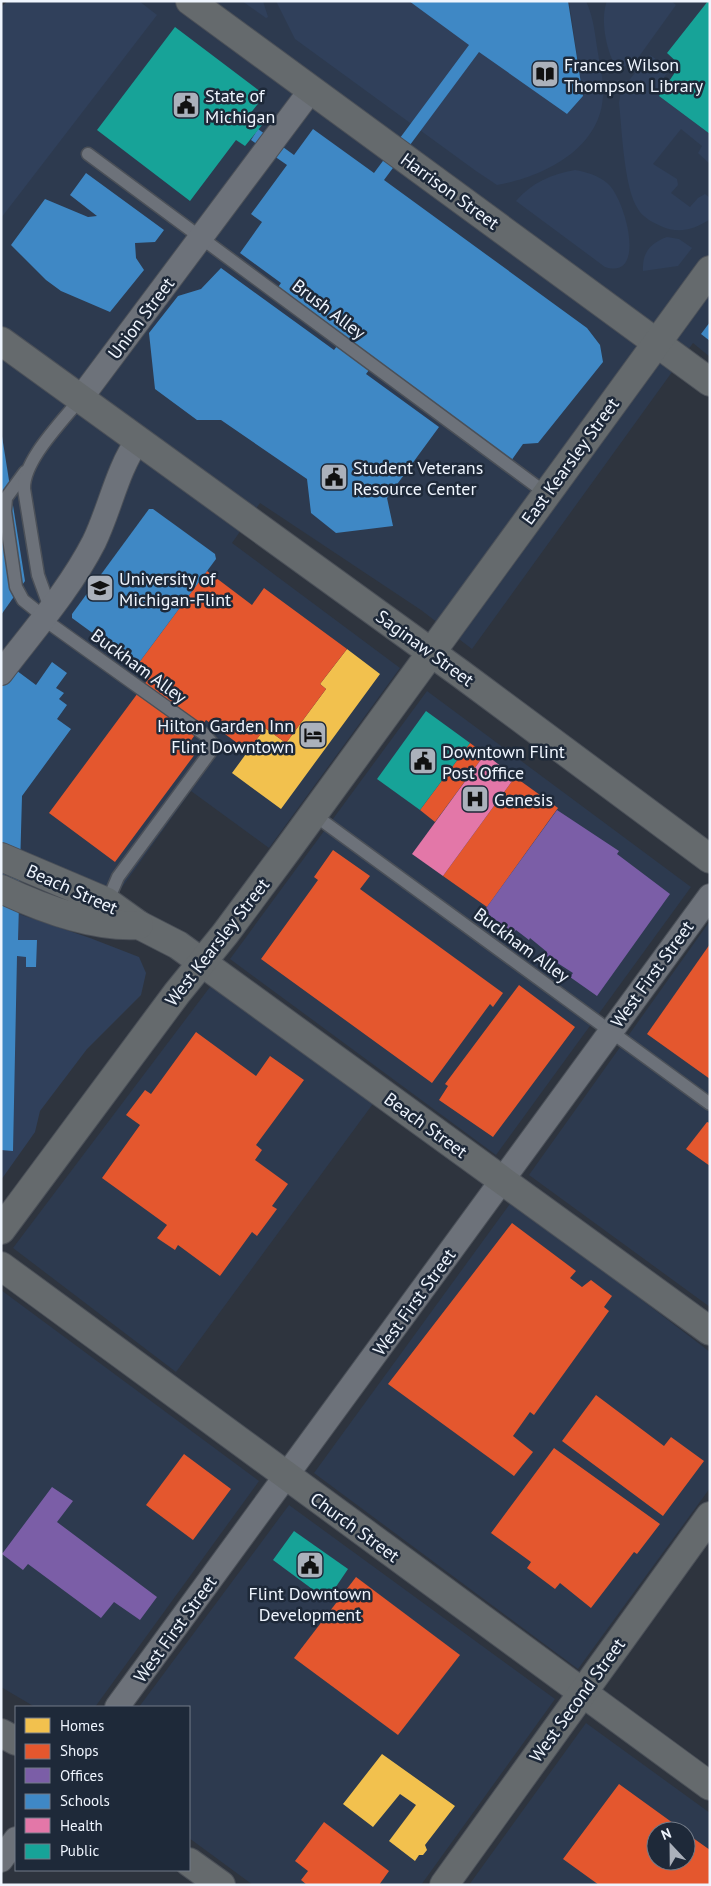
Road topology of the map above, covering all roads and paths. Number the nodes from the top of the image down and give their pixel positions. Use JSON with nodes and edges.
{"nodes":[{"id":1,"x":190,"y":1,"type":"edge"},
{"id":2,"x":311,"y":90,"type":"junction"},
{"id":3,"x":88,"y":154,"type":"dead end"},
{"id":4,"x":201,"y":236,"type":"junction"},
{"id":5,"x":710,"y":270,"type":"edge"},
{"id":6,"x":1,"y":341,"type":"edge"},
{"id":7,"x":656,"y":343,"type":"junction"},
{"id":8,"x":710,"y":382,"type":"edge"},
{"id":9,"x":80,"y":398,"type":"junction"},
{"id":10,"x":138,"y":440,"type":"junction"},
{"id":11,"x":29,"y":466,"type":"junction"},
{"id":12,"x":547,"y":494,"type":"junction"},
{"id":13,"x":45,"y":614,"type":"junction"},
{"id":14,"x":431,"y":653,"type":"junction"},
{"id":15,"x":1,"y":673,"type":"edge"},
{"id":16,"x":313,"y":814,"type":"junction"},
{"id":17,"x":1,"y":857,"type":"edge"},
{"id":18,"x":710,"y":859,"type":"edge"},
{"id":19,"x":1,"y":890,"type":"edge"},
{"id":20,"x":710,"y":896,"type":"edge"},
{"id":21,"x":104,"y":912,"type":"junction"},
{"id":22,"x":202,"y":962,"type":"junction"},
{"id":23,"x":610,"y":1032,"type":"junction"},
{"id":24,"x":710,"y":1104,"type":"edge"},
{"id":25,"x":502,"y":1180,"type":"junction"},
{"id":26,"x":1,"y":1230,"type":"edge"},
{"id":27,"x":1,"y":1266,"type":"edge"},
{"id":28,"x":710,"y":1331,"type":"edge"},
{"id":29,"x":287,"y":1477,"type":"junction"},
{"id":30,"x":710,"y":1516,"type":"edge"},
{"id":31,"x":582,"y":1692,"type":"junction"},
{"id":32,"x":118,"y":1706,"type":"edge"},
{"id":33,"x":1,"y":1733,"type":"edge"},
{"id":34,"x":15,"y":1740,"type":"edge"},
{"id":35,"x":710,"y":1786,"type":"edge"},
{"id":36,"x":15,"y":1840,"type":"edge"},
{"id":37,"x":1,"y":1860,"type":"edge"},
{"id":38,"x":190,"y":1863,"type":"edge"},
{"id":39,"x":221,"y":1885,"type":"edge"},
{"id":40,"x":444,"y":1885,"type":"edge"}],
"edges":[{"from":1,"to":2,"type":"street","name":"Harrison Street"},
{"from":2,"to":4,"type":"street","name":"Union Street"},
{"from":2,"to":7,"type":"street","name":"Harrison Street"},
{"from":3,"to":4,"type":"lane","name":"Brush Alley"},
{"from":4,"to":9,"type":"street","name":"Union Street"},
{"from":4,"to":12,"type":"lane","name":"Brush Alley"},
{"from":5,"to":7,"type":"street","name":"East Kearsley Street"},
{"from":6,"to":9,"type":"street","name":"Saginaw Street"},
{"from":7,"to":8,"type":"street","name":"Harrison Street"},
{"from":7,"to":12,"type":"street","name":"East Kearsley Street"},
{"from":9,"to":10,"type":"street","name":"Saginaw Street"},
{"from":9,"to":11,"type":"lane","name":"Buckham Alley"},
{"from":10,"to":13,"type":"street"},
{"from":10,"to":14,"type":"street","name":"Saginaw Street"},
{"from":11,"to":13,"type":"lane"},
{"from":11,"to":13,"type":"lane","name":"Buckham Alley"},
{"from":12,"to":14,"type":"street","name":"East Kearsley Street"},
{"from":13,"to":15,"type":"street"},
{"from":13,"to":21,"type":"lane","name":"Buckham Alley"},
{"from":14,"to":16,"type":"street","name":"West Kearsley Street"},
{"from":14,"to":18,"type":"street","name":"Saginaw Street"},
{"from":16,"to":22,"type":"street","name":"West Kearsley Street"},
{"from":16,"to":23,"type":"lane","name":"Buckham Alley"},
{"from":17,"to":21,"type":"street","name":"Beach Street"},
{"from":19,"to":21,"type":"street","name":"Beach Street"},
{"from":20,"to":23,"type":"street","name":"West First Street"},
{"from":21,"to":22,"type":"street","name":"Beach Street"},
{"from":22,"to":25,"type":"street","name":"Beach Street"},
{"from":22,"to":26,"type":"street","name":"West Kearsley Street"},
{"from":23,"to":24,"type":"lane","name":"Buckham Alley"},
{"from":23,"to":25,"type":"street","name":"West First Street"},
{"from":25,"to":28,"type":"street","name":"Beach Street"},
{"from":25,"to":29,"type":"street","name":"West First Street"},
{"from":27,"to":29,"type":"street","name":"Church Street"},
{"from":29,"to":31,"type":"street","name":"Church Street"},
{"from":29,"to":32,"type":"street","name":"West First Street"},
{"from":30,"to":31,"type":"street","name":"West Second Street"},
{"from":31,"to":35,"type":"street","name":"Church Street"},
{"from":31,"to":40,"type":"street","name":"West Second Street"},
{"from":33,"to":34,"type":"street"},
{"from":36,"to":37,"type":"street"},
{"from":38,"to":39,"type":"street"}]}
